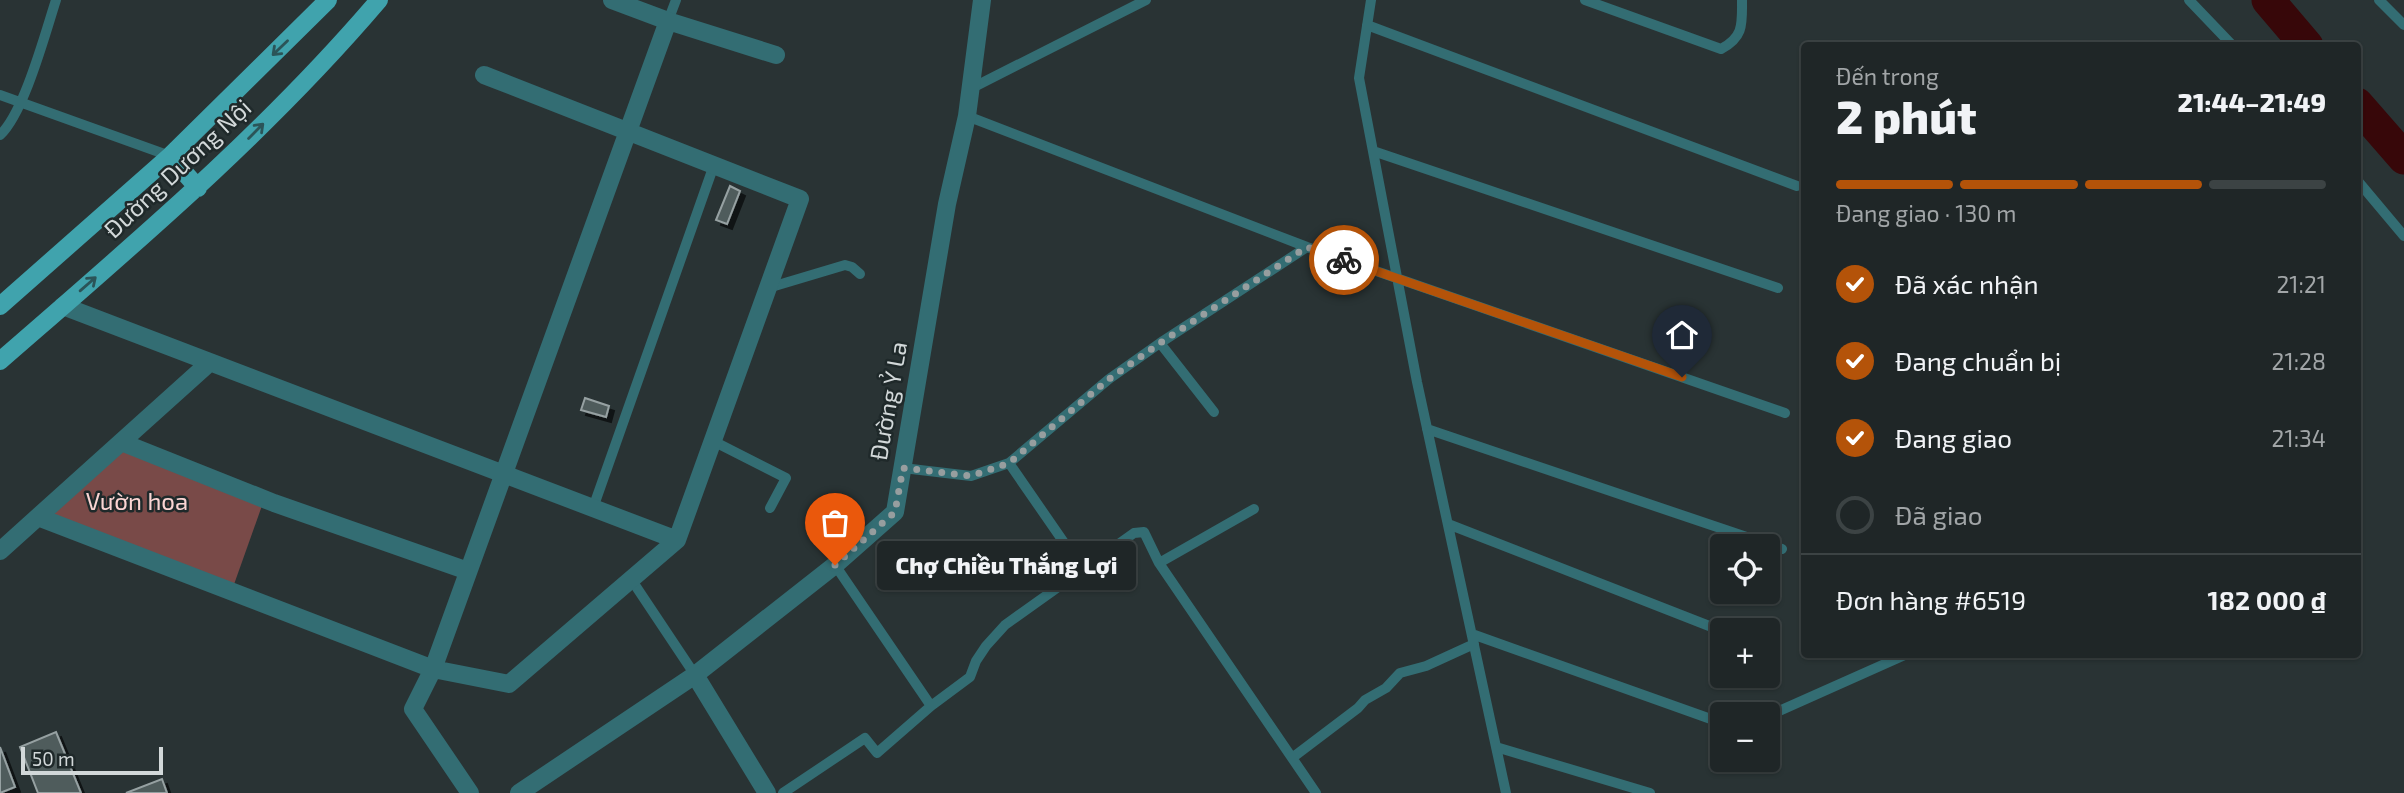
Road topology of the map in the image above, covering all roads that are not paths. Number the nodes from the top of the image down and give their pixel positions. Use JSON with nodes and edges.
{"nodes":[{"id":1,"x":328,"y":0,"type":"edge"},
{"id":2,"x":379,"y":0,"type":"edge"},
{"id":3,"x":612,"y":0,"type":"edge"},
{"id":4,"x":676,"y":0,"type":"edge"},
{"id":5,"x":982,"y":0,"type":"edge"},
{"id":6,"x":1146,"y":0,"type":"edge"},
{"id":7,"x":1371,"y":0,"type":"edge"},
{"id":8,"x":1584,"y":0,"type":"edge"},
{"id":9,"x":1742,"y":0,"type":"edge"},
{"id":10,"x":2189,"y":0,"type":"edge"},
{"id":11,"x":2379,"y":0,"type":"edge"},
{"id":12,"x":52,"y":1,"type":"edge"},
{"id":13,"x":668,"y":21,"type":"junction"},
{"id":14,"x":2404,"y":24,"type":"edge"},
{"id":15,"x":1367,"y":25,"type":"junction"},
{"id":16,"x":2229,"y":42,"type":"edge"},
{"id":17,"x":776,"y":55,"type":"dead end"},
{"id":18,"x":484,"y":75,"type":"dead end"},
{"id":19,"x":970,"y":89,"type":"junction"},
{"id":20,"x":0,"y":95,"type":"edge"},
{"id":21,"x":21,"y":102,"type":"junction"},
{"id":22,"x":967,"y":116,"type":"junction"},
{"id":23,"x":628,"y":132,"type":"junction"},
{"id":24,"x":0,"y":135,"type":"edge"},
{"id":25,"x":1373,"y":151,"type":"junction"},
{"id":26,"x":170,"y":156,"type":"junction"},
{"id":27,"x":714,"y":165,"type":"junction"},
{"id":28,"x":2361,"y":185,"type":"edge"},
{"id":29,"x":1797,"y":186,"type":"dead end"},
{"id":30,"x":198,"y":188,"type":"junction"},
{"id":31,"x":2404,"y":236,"type":"edge"},
{"id":32,"x":1307,"y":247,"type":"junction"},
{"id":33,"x":860,"y":274,"type":"dead end"},
{"id":34,"x":1398,"y":280,"type":"junction"},
{"id":35,"x":768,"y":288,"type":"junction"},
{"id":36,"x":1778,"y":288,"type":"dead end"},
{"id":37,"x":0,"y":306,"type":"edge"},
{"id":38,"x":63,"y":306,"type":"junction"},
{"id":39,"x":1160,"y":343,"type":"junction"},
{"id":40,"x":0,"y":361,"type":"edge"},
{"id":41,"x":209,"y":363,"type":"junction"},
{"id":42,"x":1214,"y":412,"type":"dead end"},
{"id":43,"x":1785,"y":412,"type":"dead end"},
{"id":44,"x":1427,"y":429,"type":"junction"},
{"id":45,"x":713,"y":440,"type":"junction"},
{"id":46,"x":121,"y":442,"type":"junction"},
{"id":47,"x":1009,"y":463,"type":"junction"},
{"id":48,"x":903,"y":468,"type":"junction"},
{"id":49,"x":503,"y":474,"type":"junction"},
{"id":50,"x":593,"y":508,"type":"junction"},
{"id":51,"x":770,"y":508,"type":"dead end"},
{"id":52,"x":1254,"y":509,"type":"dead end"},
{"id":53,"x":38,"y":517,"type":"junction"},
{"id":54,"x":1448,"y":524,"type":"junction"},
{"id":55,"x":677,"y":540,"type":"junction"},
{"id":56,"x":1782,"y":549,"type":"dead end"},
{"id":57,"x":0,"y":551,"type":"edge"},
{"id":58,"x":1159,"y":563,"type":"junction"},
{"id":59,"x":835,"y":565,"type":"junction"},
{"id":60,"x":1083,"y":570,"type":"junction"},
{"id":61,"x":468,"y":571,"type":"junction"},
{"id":62,"x":631,"y":579,"type":"junction"},
{"id":63,"x":1710,"y":626,"type":"edge"},
{"id":64,"x":1473,"y":639,"type":"junction"},
{"id":65,"x":1898,"y":658,"type":"edge"},
{"id":66,"x":433,"y":668,"type":"junction"},
{"id":67,"x":695,"y":675,"type":"junction"},
{"id":68,"x":931,"y":706,"type":"junction"},
{"id":69,"x":1780,"y":711,"type":"edge"},
{"id":70,"x":1710,"y":719,"type":"edge"},
{"id":71,"x":1496,"y":747,"type":"junction"},
{"id":72,"x":1292,"y":758,"type":"junction"},
{"id":73,"x":470,"y":793,"type":"edge"},
{"id":74,"x":519,"y":793,"type":"edge"},
{"id":75,"x":767,"y":793,"type":"edge"},
{"id":76,"x":783,"y":793,"type":"edge"},
{"id":77,"x":1317,"y":793,"type":"edge"},
{"id":78,"x":1507,"y":793,"type":"edge"},
{"id":79,"x":1650,"y":793,"type":"edge"}],
"edges":[{"from":1,"to":26,"type":"main road","name":"Đường Dương Nội","one_way":true},
{"from":30,"to":2,"type":"main road","name":"Đường Dương Nội","one_way":true},
{"from":3,"to":13,"type":"street"},
{"from":4,"to":13,"type":"lane"},
{"from":5,"to":19,"type":"street","name":"Đường Ỷ La"},
{"from":6,"to":19,"type":"lane"},
{"from":7,"to":15,"type":"lane"},
{"from":8,"to":9,"type":"lane"},
{"from":10,"to":16,"type":"lane"},
{"from":11,"to":14,"type":"lane"},
{"from":12,"to":21,"type":"lane"},
{"from":13,"to":17,"type":"street"},
{"from":13,"to":23,"type":"street"},
{"from":15,"to":25,"type":"lane"},
{"from":15,"to":29,"type":"lane"},
{"from":18,"to":23,"type":"street"},
{"from":19,"to":22,"type":"street","name":"Đường Ỷ La"},
{"from":20,"to":21,"type":"lane"},
{"from":21,"to":24,"type":"lane"},
{"from":21,"to":26,"type":"lane"},
{"from":22,"to":32,"type":"lane"},
{"from":22,"to":48,"type":"street","name":"Đường Ỷ La"},
{"from":23,"to":27,"type":"street"},
{"from":23,"to":49,"type":"street"},
{"from":25,"to":34,"type":"lane"},
{"from":25,"to":36,"type":"lane"},
{"from":26,"to":30,"type":"main road"},
{"from":26,"to":37,"type":"main road","name":"Đường Dương Nội"},
{"from":27,"to":35,"type":"street"},
{"from":27,"to":50,"type":"lane"},
{"from":28,"to":31,"type":"lane"},
{"from":38,"to":30,"type":"main road","name":"Đường Dương Nội","one_way":true},
{"from":32,"to":34,"type":"lane"},
{"from":32,"to":39,"type":"lane"},
{"from":33,"to":35,"type":"lane"},
{"from":34,"to":43,"type":"lane"},
{"from":34,"to":44,"type":"lane"},
{"from":35,"to":45,"type":"street"},
{"from":38,"to":40,"type":"main road","name":"Đường Dương Nội"},
{"from":38,"to":41,"type":"street"},
{"from":39,"to":42,"type":"lane"},
{"from":39,"to":47,"type":"lane"},
{"from":41,"to":46,"type":"street"},
{"from":41,"to":49,"type":"street"},
{"from":44,"to":54,"type":"lane"},
{"from":44,"to":56,"type":"lane"},
{"from":45,"to":51,"type":"lane"},
{"from":45,"to":55,"type":"street"},
{"from":46,"to":53,"type":"street"},
{"from":46,"to":61,"type":"street"},
{"from":47,"to":48,"type":"lane"},
{"from":47,"to":60,"type":"lane"},
{"from":48,"to":59,"type":"street","name":"Đường Ỷ La"},
{"from":49,"to":50,"type":"street"},
{"from":49,"to":61,"type":"street"},
{"from":50,"to":55,"type":"street"},
{"from":52,"to":58,"type":"lane"},
{"from":53,"to":57,"type":"street"},
{"from":53,"to":66,"type":"street"},
{"from":54,"to":63,"type":"lane"},
{"from":54,"to":64,"type":"lane"},
{"from":55,"to":62,"type":"street"},
{"from":58,"to":60,"type":"lane"},
{"from":58,"to":72,"type":"lane"},
{"from":59,"to":67,"type":"street","name":"Đường Ỷ La"},
{"from":59,"to":68,"type":"lane"},
{"from":60,"to":68,"type":"lane"},
{"from":61,"to":66,"type":"street"},
{"from":62,"to":66,"type":"street"},
{"from":62,"to":67,"type":"lane"},
{"from":64,"to":70,"type":"lane"},
{"from":64,"to":71,"type":"lane"},
{"from":64,"to":72,"type":"lane"},
{"from":65,"to":69,"type":"lane"},
{"from":66,"to":73,"type":"street"},
{"from":67,"to":74,"type":"street","name":"Đường Ỷ La"},
{"from":67,"to":75,"type":"street"},
{"from":68,"to":76,"type":"lane"},
{"from":71,"to":78,"type":"lane"},
{"from":71,"to":79,"type":"lane"},
{"from":72,"to":77,"type":"lane"}]}
